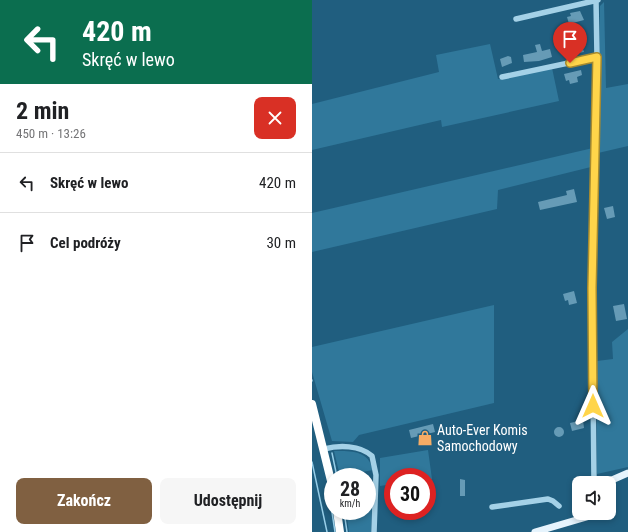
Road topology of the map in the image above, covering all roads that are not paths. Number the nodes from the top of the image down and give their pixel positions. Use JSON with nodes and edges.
{"nodes":[{"id":1,"x":597,"y":0,"type":"edge"},
{"id":2,"x":516,"y":19,"type":"dead end"},
{"id":3,"x":597,"y":57,"type":"junction"},
{"id":4,"x":502,"y":77,"type":"dead end"},
{"id":5,"x":312,"y":404,"type":"edge"},
{"id":6,"x":324,"y":449,"type":"junction"},
{"id":7,"x":328,"y":468,"type":"edge"},
{"id":8,"x":628,"y":473,"type":"edge"},
{"id":9,"x":594,"y":476,"type":"edge"},
{"id":10,"x":616,"y":478,"type":"edge"},
{"id":11,"x":558,"y":506,"type":"dead end"},
{"id":12,"x":492,"y":508,"type":"dead end"},
{"id":13,"x":338,"y":520,"type":"edge"},
{"id":14,"x":576,"y":520,"type":"edge"},
{"id":15,"x":340,"y":532,"type":"edge"},
{"id":16,"x":374,"y":532,"type":"edge"},
{"id":17,"x":535,"y":532,"type":"edge"}],
"edges":[{"from":1,"to":2,"type":"street"},
{"from":1,"to":3,"type":"street"},
{"from":3,"to":4,"type":"street"},
{"from":3,"to":9,"type":"street"},
{"from":5,"to":6,"type":"highway"},
{"from":6,"to":7,"type":"highway"},
{"from":6,"to":16,"type":"street"},
{"from":8,"to":10,"type":"main road"},
{"from":11,"to":12,"type":"street"},
{"from":13,"to":15,"type":"highway"},
{"from":14,"to":17,"type":"main road"}]}
